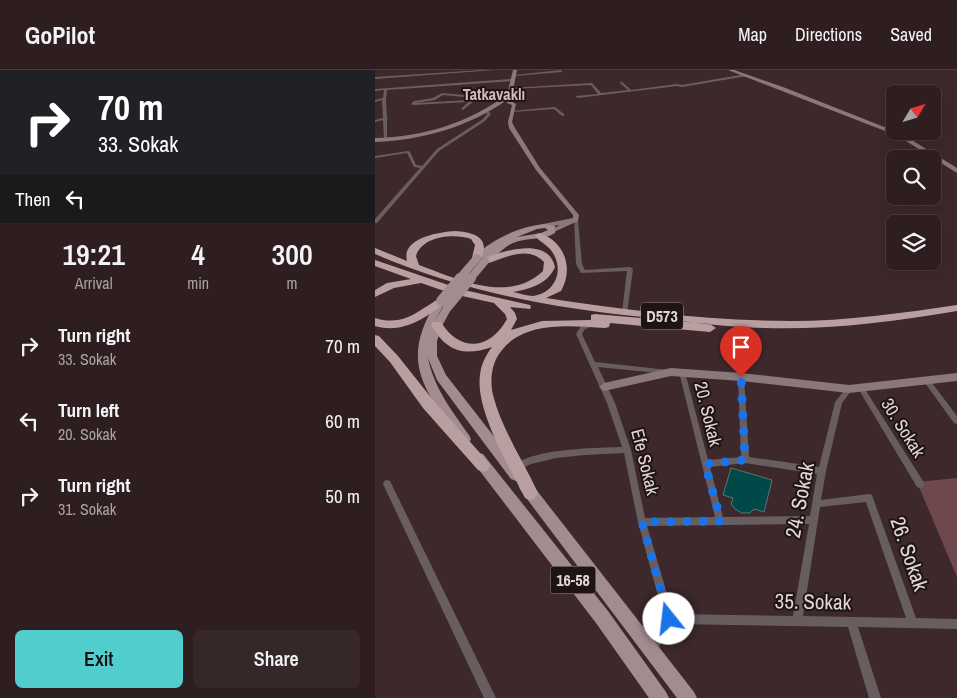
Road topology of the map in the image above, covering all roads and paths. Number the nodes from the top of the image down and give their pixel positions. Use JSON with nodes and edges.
{"nodes":[{"id":1,"x":494,"y":70,"type":"edge"},
{"id":2,"x":730,"y":70,"type":"edge"},
{"id":3,"x":459,"y":71,"type":"edge"},
{"id":4,"x":561,"y":71,"type":"edge"},
{"id":5,"x":421,"y":75,"type":"junction"},
{"id":6,"x":514,"y":75,"type":"edge"},
{"id":7,"x":746,"y":75,"type":"junction"},
{"id":8,"x":375,"y":78,"type":"edge"},
{"id":9,"x":621,"y":82,"type":"dead end"},
{"id":10,"x":457,"y":84,"type":"junction"},
{"id":11,"x":553,"y":86,"type":"junction"},
{"id":12,"x":414,"y":87,"type":"junction"},
{"id":13,"x":511,"y":88,"type":"junction"},
{"id":14,"x":386,"y":89,"type":"junction"},
{"id":15,"x":375,"y":90,"type":"edge"},
{"id":16,"x":631,"y":91,"type":"junction"},
{"id":17,"x":600,"y":94,"type":"junction"},
{"id":18,"x":556,"y":95,"type":"dead end"},
{"id":19,"x":509,"y":96,"type":"junction"},
{"id":20,"x":475,"y":97,"type":"junction"},
{"id":21,"x":577,"y":97,"type":"dead end"},
{"id":22,"x":375,"y":100,"type":"edge"},
{"id":23,"x":384,"y":100,"type":"junction"},
{"id":24,"x":472,"y":101,"type":"junction"},
{"id":25,"x":463,"y":108,"type":"dead end"},
{"id":26,"x":486,"y":111,"type":"junction"},
{"id":27,"x":513,"y":111,"type":"junction"},
{"id":28,"x":563,"y":115,"type":"dead end"},
{"id":29,"x":386,"y":118,"type":"junction"},
{"id":30,"x":375,"y":121,"type":"edge"},
{"id":31,"x":375,"y":140,"type":"edge"},
{"id":32,"x":386,"y":140,"type":"junction"},
{"id":33,"x":375,"y":156,"type":"edge"},
{"id":34,"x":422,"y":167,"type":"junction"},
{"id":35,"x":957,"y":171,"type":"edge"},
{"id":36,"x":576,"y":220,"type":"junction"},
{"id":37,"x":375,"y":222,"type":"edge"},
{"id":38,"x":549,"y":230,"type":"junction"},
{"id":39,"x":536,"y":234,"type":"junction"},
{"id":40,"x":375,"y":251,"type":"edge"},
{"id":41,"x":481,"y":260,"type":"junction"},
{"id":42,"x":375,"y":263,"type":"edge"},
{"id":43,"x":415,"y":268,"type":"junction"},
{"id":44,"x":421,"y":280,"type":"junction"},
{"id":45,"x":375,"y":294,"type":"edge"},
{"id":46,"x":496,"y":297,"type":"junction"},
{"id":47,"x":532,"y":299,"type":"junction"},
{"id":48,"x":445,"y":304,"type":"junction"},
{"id":49,"x":576,"y":307,"type":"junction"},
{"id":50,"x":957,"y":308,"type":"edge"},
{"id":51,"x":625,"y":312,"type":"junction"},
{"id":52,"x":957,"y":317,"type":"edge"},
{"id":53,"x":375,"y":322,"type":"edge"},
{"id":54,"x":597,"y":323,"type":"junction"},
{"id":55,"x":437,"y":325,"type":"junction"},
{"id":56,"x":673,"y":326,"type":"junction"},
{"id":57,"x":375,"y":340,"type":"edge"},
{"id":58,"x":593,"y":364,"type":"junction"},
{"id":59,"x":671,"y":372,"type":"junction"},
{"id":60,"x":682,"y":372,"type":"junction"},
{"id":61,"x":741,"y":377,"type":"junction"},
{"id":62,"x":957,"y":377,"type":"edge"},
{"id":63,"x":927,"y":380,"type":"junction"},
{"id":64,"x":604,"y":387,"type":"junction"},
{"id":65,"x":861,"y":388,"type":"junction"},
{"id":66,"x":849,"y":389,"type":"junction"},
{"id":67,"x":957,"y":421,"type":"edge"},
{"id":68,"x":627,"y":450,"type":"junction"},
{"id":69,"x":745,"y":460,"type":"junction"},
{"id":70,"x":705,"y":464,"type":"junction"},
{"id":71,"x":483,"y":466,"type":"junction"},
{"id":72,"x":515,"y":468,"type":"junction"},
{"id":73,"x":822,"y":471,"type":"junction"},
{"id":74,"x":387,"y":484,"type":"dead end"},
{"id":75,"x":920,"y":484,"type":"dead end"},
{"id":76,"x":530,"y":493,"type":"joint"},
{"id":77,"x":816,"y":504,"type":"junction"},
{"id":78,"x":813,"y":520,"type":"junction"},
{"id":79,"x":721,"y":521,"type":"junction"},
{"id":80,"x":642,"y":522,"type":"junction"},
{"id":81,"x":669,"y":619,"type":"junction"},
{"id":82,"x":797,"y":621,"type":"junction"},
{"id":83,"x":851,"y":622,"type":"junction"},
{"id":84,"x":913,"y":623,"type":"junction"},
{"id":85,"x":957,"y":624,"type":"edge"},
{"id":86,"x":651,"y":650,"type":"junction"},
{"id":87,"x":490,"y":698,"type":"edge"},
{"id":88,"x":660,"y":698,"type":"edge"},
{"id":89,"x":688,"y":698,"type":"edge"},
{"id":90,"x":875,"y":698,"type":"edge"}],
"edges":[{"from":1,"to":3,"type":"street"},
{"from":2,"to":7,"type":"street"},
{"from":3,"to":5,"type":"street"},
{"from":3,"to":10,"type":"street"},
{"from":4,"to":6,"type":"street"},
{"from":5,"to":8,"type":"street"},
{"from":5,"to":12,"type":"street"},
{"from":6,"to":10,"type":"street"},
{"from":6,"to":13,"type":"street"},
{"from":7,"to":16,"type":"street"},
{"from":7,"to":35,"type":"street"},
{"from":9,"to":16,"type":"street"},
{"from":10,"to":12,"type":"street"},
{"from":11,"to":13,"type":"street"},
{"from":11,"to":17,"type":"street"},
{"from":11,"to":18,"type":"street"},
{"from":12,"to":14,"type":"street"},
{"from":13,"to":19,"type":"street"},
{"from":14,"to":15,"type":"street"},
{"from":14,"to":23,"type":"street"},
{"from":16,"to":17,"type":"street"},
{"from":17,"to":21,"type":"street"},
{"from":19,"to":20,"type":"street"},
{"from":19,"to":26,"type":"street"},
{"from":19,"to":27,"type":"street"},
{"from":20,"to":24,"type":"street"},
{"from":20,"to":24,"type":"street"},
{"from":22,"to":23,"type":"street"},
{"from":23,"to":29,"type":"street"},
{"from":24,"to":25,"type":"street"},
{"from":26,"to":32,"type":"street"},
{"from":26,"to":34,"type":"street"},
{"from":27,"to":28,"type":"street"},
{"from":27,"to":36,"type":"street"},
{"from":29,"to":30,"type":"street"},
{"from":29,"to":32,"type":"street"},
{"from":31,"to":32,"type":"street"},
{"from":33,"to":34,"type":"street"},
{"from":34,"to":37,"type":"street"},
{"from":36,"to":38,"type":"street"},
{"from":36,"to":51,"type":"street"},
{"from":38,"to":39,"type":"main road"},
{"from":38,"to":49,"type":"highway"},
{"from":39,"to":41,"type":"main road"},
{"from":39,"to":47,"type":"highway"},
{"from":40,"to":43,"type":"highway","number":"D573"},
{"from":41,"to":43,"type":"highway"},
{"from":41,"to":46,"type":"highway"},
{"from":41,"to":48,"type":"main road","bridge":true},
{"from":42,"to":44,"type":"highway","number":"D573"},
{"from":43,"to":46,"type":"highway","number":"D573"},
{"from":44,"to":45,"type":"highway"},
{"from":44,"to":46,"type":"highway","number":"D573"},
{"from":46,"to":47,"type":"highway","number":"D573"},
{"from":46,"to":55,"type":"highway"},
{"from":46,"to":56,"type":"highway","number":"D573"},
{"from":47,"to":49,"type":"highway","number":"D573"},
{"from":48,"to":53,"type":"highway"},
{"from":48,"to":55,"type":"main road"},
{"from":48,"to":71,"type":"main road"},
{"from":49,"to":51,"type":"highway","number":"D573"},
{"from":50,"to":51,"type":"highway","number":"D573"},
{"from":52,"to":56,"type":"highway","number":"D573"},
{"from":54,"to":56,"type":"highway"},
{"from":54,"to":58,"type":"street","name":"Efe Sokak"},
{"from":54,"to":72,"type":"highway"},
{"from":55,"to":72,"type":"main road"},
{"from":57,"to":71,"type":"highway"},
{"from":58,"to":59,"type":"street"},
{"from":58,"to":64,"type":"street","name":"Efe Sokak"},
{"from":59,"to":60,"type":"street"},
{"from":59,"to":64,"type":"street"},
{"from":60,"to":61,"type":"street"},
{"from":60,"to":70,"type":"street","name":"20. Sokak"},
{"from":61,"to":66,"type":"street"},
{"from":61,"to":69,"type":"street"},
{"from":62,"to":63,"type":"street"},
{"from":63,"to":65,"type":"street"},
{"from":63,"to":67,"type":"street"},
{"from":64,"to":68,"type":"street","name":"Efe Sokak"},
{"from":65,"to":66,"type":"street"},
{"from":65,"to":75,"type":"street","name":"30. Sokak"},
{"from":66,"to":73,"type":"street","name":"24. Sokak"},
{"from":68,"to":72,"type":"street"},
{"from":68,"to":80,"type":"street","name":"Efe Sokak"},
{"from":69,"to":70,"type":"street"},
{"from":69,"to":73,"type":"street"},
{"from":70,"to":79,"type":"street","name":"20. Sokak"},
{"from":71,"to":88,"type":"main road","number":"16-58"},
{"from":72,"to":76,"type":"highway"},
{"from":73,"to":77,"type":"street","name":"24. Sokak"},
{"from":74,"to":87,"type":"street"},
{"from":76,"to":86,"type":"main road","number":"16-58"},
{"from":77,"to":78,"type":"street","name":"24. Sokak"},
{"from":77,"to":84,"type":"street","name":"26. Sokak"},
{"from":78,"to":79,"type":"street"},
{"from":78,"to":82,"type":"street","name":"24. Sokak"},
{"from":79,"to":80,"type":"street"},
{"from":80,"to":81,"type":"street","name":"Efe Sokak"},
{"from":81,"to":82,"type":"street","name":"35. Sokak"},
{"from":81,"to":86,"type":"street"},
{"from":82,"to":83,"type":"street","name":"35. Sokak"},
{"from":83,"to":84,"type":"street","name":"35. Sokak"},
{"from":83,"to":90,"type":"street"},
{"from":84,"to":85,"type":"street","name":"35. Sokak"},
{"from":86,"to":89,"type":"main road","number":"16-58"}]}
